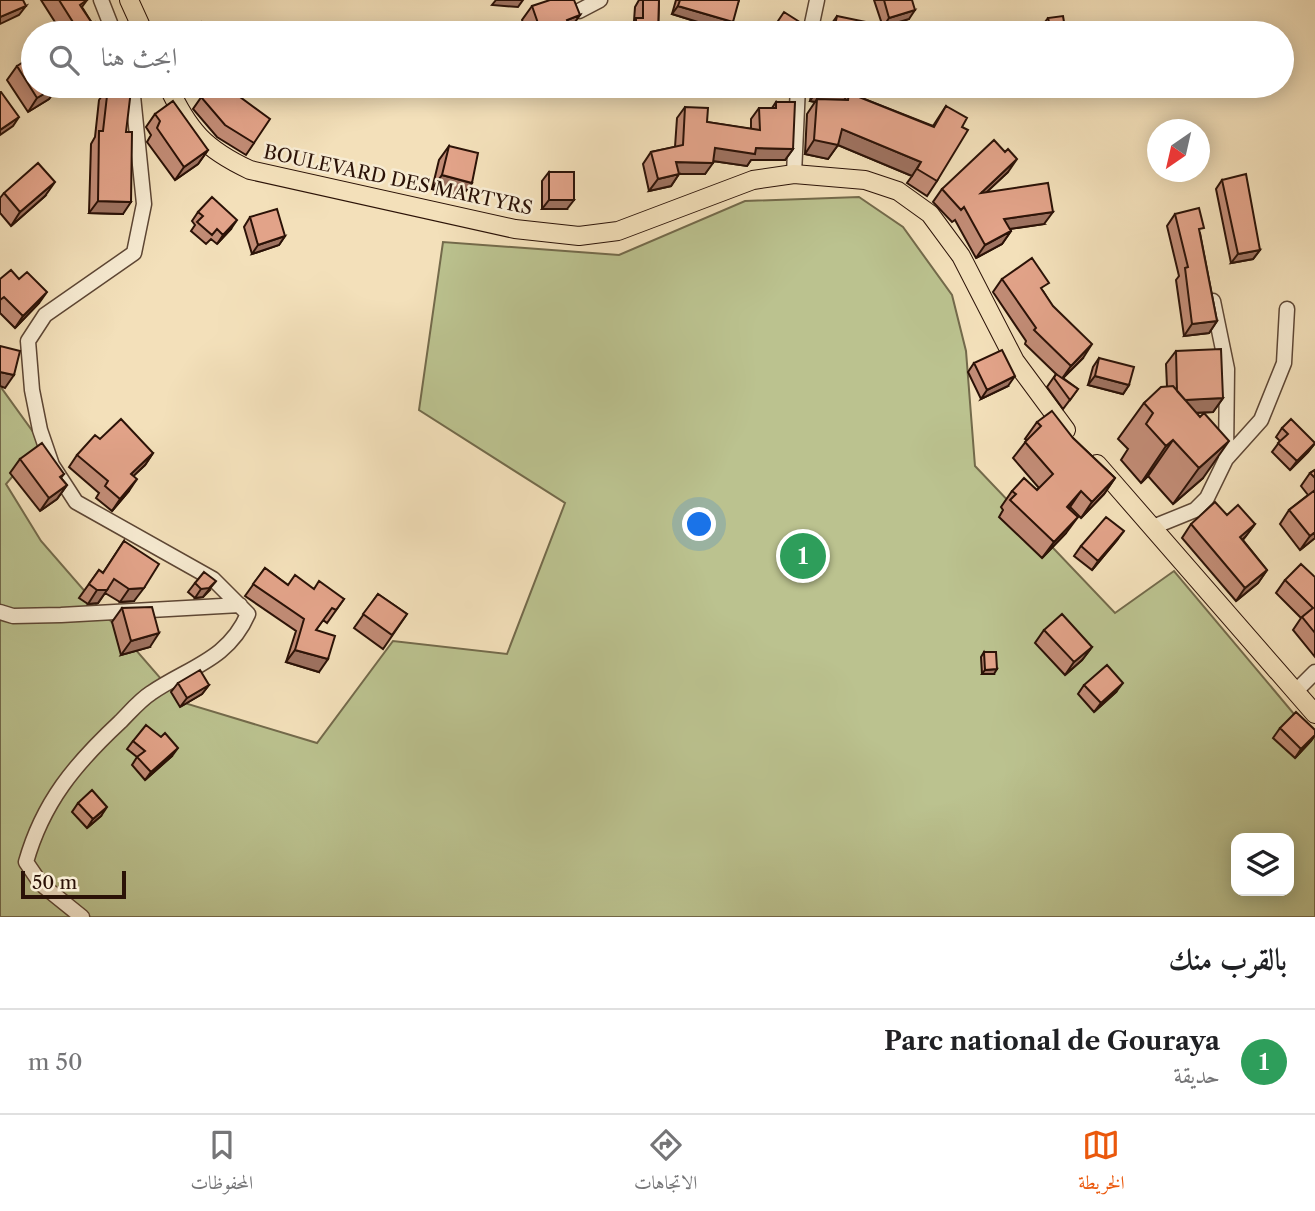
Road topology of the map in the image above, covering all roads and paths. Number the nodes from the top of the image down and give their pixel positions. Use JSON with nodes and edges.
{"nodes":[{"id":1,"x":101,"y":0,"type":"edge"},
{"id":2,"x":129,"y":0,"type":"edge"},
{"id":3,"x":600,"y":0,"type":"edge"},
{"id":4,"x":817,"y":0,"type":"edge"},
{"id":5,"x":579,"y":11,"type":"edge"},
{"id":6,"x":109,"y":21,"type":"edge"},
{"id":7,"x":139,"y":21,"type":"edge"},
{"id":8,"x":813,"y":21,"type":"edge"},
{"id":9,"x":133,"y":98,"type":"edge"},
{"id":10,"x":173,"y":98,"type":"edge"},
{"id":11,"x":798,"y":98,"type":"edge"},
{"id":12,"x":792,"y":174,"type":"junction"},
{"id":13,"x":1210,"y":283,"type":"edge"},
{"id":14,"x":1287,"y":309,"type":"dead end"},
{"id":15,"x":1226,"y":459,"type":"junction"},
{"id":16,"x":1153,"y":527,"type":"junction"},
{"id":17,"x":240,"y":605,"type":"junction"},
{"id":18,"x":0,"y":612,"type":"edge"},
{"id":19,"x":1315,"y":672,"type":"edge"},
{"id":20,"x":1296,"y":691,"type":"junction"},
{"id":21,"x":1315,"y":714,"type":"edge"},
{"id":22,"x":82,"y":917,"type":"edge"}],
"edges":[{"from":1,"to":6,"type":"street"},
{"from":2,"to":7,"type":"main road"},
{"from":3,"to":5,"type":"street"},
{"from":4,"to":8,"type":"street"},
{"from":9,"to":17,"type":"street"},
{"from":10,"to":12,"type":"main road","name":"BOULEVARD DES MARTYRS"},
{"from":11,"to":12,"type":"street"},
{"from":12,"to":16,"type":"main road","name":"BOULEVARD DES MARTYRS"},
{"from":13,"to":15,"type":"street"},
{"from":14,"to":15,"type":"street"},
{"from":15,"to":16,"type":"street"},
{"from":16,"to":20,"type":"main road","name":"BOULEVARD DES MARTYRS"},
{"from":17,"to":18,"type":"street"},
{"from":17,"to":22,"type":"street"},
{"from":19,"to":20,"type":"street"},
{"from":20,"to":21,"type":"main road","name":"BOULEVARD DES MARTYRS"}]}
